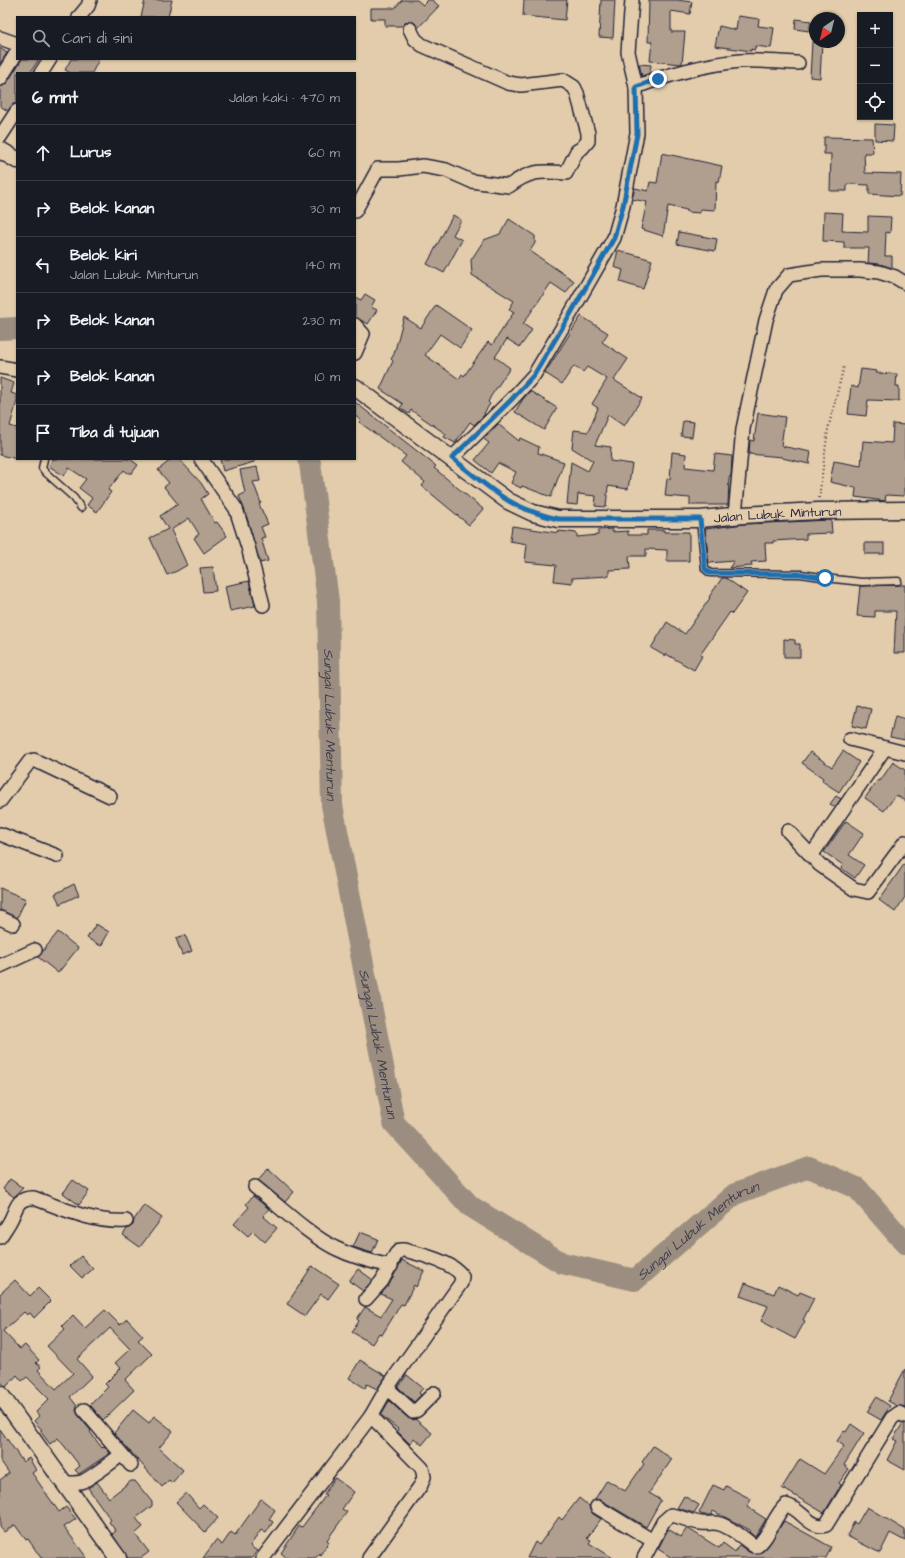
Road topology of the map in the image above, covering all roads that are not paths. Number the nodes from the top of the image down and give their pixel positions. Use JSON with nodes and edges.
{"nodes":[{"id":1,"x":90,"y":0,"type":"edge"},
{"id":2,"x":632,"y":0,"type":"edge"},
{"id":3,"x":80,"y":16,"type":"edge"},
{"id":4,"x":410,"y":29,"type":"dead end"},
{"id":5,"x":0,"y":38,"type":"edge"},
{"id":6,"x":16,"y":44,"type":"edge"},
{"id":7,"x":16,"y":54,"type":"edge"},
{"id":8,"x":49,"y":60,"type":"edge"},
{"id":9,"x":798,"y":63,"type":"dead end"},
{"id":10,"x":42,"y":72,"type":"edge"},
{"id":11,"x":0,"y":79,"type":"edge"},
{"id":12,"x":636,"y":87,"type":"junction"},
{"id":13,"x":16,"y":113,"type":"edge"},
{"id":14,"x":0,"y":137,"type":"edge"},
{"id":15,"x":0,"y":150,"type":"edge"},
{"id":16,"x":16,"y":159,"type":"edge"},
{"id":17,"x":356,"y":209,"type":"edge"},
{"id":18,"x":905,"y":283,"type":"edge"},
{"id":19,"x":356,"y":326,"type":"edge"},
{"id":20,"x":356,"y":351,"type":"edge"},
{"id":21,"x":0,"y":367,"type":"edge"},
{"id":22,"x":16,"y":370,"type":"edge"},
{"id":23,"x":356,"y":387,"type":"edge"},
{"id":24,"x":452,"y":458,"type":"junction"},
{"id":25,"x":44,"y":460,"type":"edge"},
{"id":26,"x":203,"y":460,"type":"edge"},
{"id":27,"x":81,"y":508,"type":"dead end"},
{"id":28,"x":905,"y":510,"type":"edge"},
{"id":29,"x":735,"y":516,"type":"junction"},
{"id":30,"x":700,"y":519,"type":"junction"},
{"id":31,"x":898,"y":581,"type":"dead end"},
{"id":32,"x":262,"y":604,"type":"dead end"},
{"id":33,"x":850,"y":739,"type":"dead end"},
{"id":34,"x":885,"y":748,"type":"junction"},
{"id":35,"x":905,"y":753,"type":"edge"},
{"id":36,"x":110,"y":796,"type":"dead end"},
{"id":37,"x":0,"y":801,"type":"edge"},
{"id":38,"x":788,"y":831,"type":"dead end"},
{"id":39,"x":0,"y":834,"type":"edge"},
{"id":40,"x":905,"y":842,"type":"edge"},
{"id":41,"x":57,"y":856,"type":"dead end"},
{"id":42,"x":811,"y":856,"type":"junction"},
{"id":43,"x":0,"y":918,"type":"edge"},
{"id":44,"x":13,"y":924,"type":"dead end"},
{"id":45,"x":35,"y":950,"type":"dead end"},
{"id":46,"x":0,"y":966,"type":"edge"},
{"id":47,"x":255,"y":1187,"type":"dead end"},
{"id":48,"x":126,"y":1220,"type":"dead end"},
{"id":49,"x":0,"y":1237,"type":"edge"},
{"id":50,"x":391,"y":1266,"type":"junction"},
{"id":51,"x":366,"y":1299,"type":"dead end"},
{"id":52,"x":387,"y":1388,"type":"junction"},
{"id":53,"x":434,"y":1393,"type":"dead end"},
{"id":54,"x":0,"y":1394,"type":"edge"},
{"id":55,"x":84,"y":1410,"type":"dead end"},
{"id":56,"x":370,"y":1416,"type":"junction"},
{"id":57,"x":905,"y":1416,"type":"edge"},
{"id":58,"x":122,"y":1454,"type":"junction"},
{"id":59,"x":131,"y":1465,"type":"dead end"},
{"id":60,"x":65,"y":1483,"type":"junction"},
{"id":61,"x":597,"y":1507,"type":"dead end"},
{"id":62,"x":653,"y":1541,"type":"junction"},
{"id":63,"x":758,"y":1552,"type":"edge"},
{"id":64,"x":268,"y":1556,"type":"edge"},
{"id":65,"x":118,"y":1558,"type":"edge"},
{"id":66,"x":369,"y":1558,"type":"edge"},
{"id":67,"x":644,"y":1558,"type":"edge"}],
"edges":[{"from":1,"to":3,"type":"street"},
{"from":2,"to":12,"type":"street"},
{"from":4,"to":17,"type":"street"},
{"from":5,"to":6,"type":"street"},
{"from":7,"to":11,"type":"street"},
{"from":8,"to":10,"type":"street"},
{"from":9,"to":12,"type":"street"},
{"from":12,"to":24,"type":"street"},
{"from":13,"to":14,"type":"street"},
{"from":15,"to":16,"type":"street"},
{"from":18,"to":29,"type":"street"},
{"from":19,"to":20,"type":"street"},
{"from":21,"to":22,"type":"street"},
{"from":23,"to":24,"type":"street","name":"Jalan Lubuk Minturun"},
{"from":24,"to":30,"type":"street","name":"Jalan Lubuk Minturun"},
{"from":25,"to":27,"type":"lane"},
{"from":26,"to":32,"type":"street"},
{"from":28,"to":29,"type":"street","name":"Jalan Lubuk Minturun"},
{"from":29,"to":30,"type":"street","name":"Jalan Lubuk Minturun"},
{"from":30,"to":31,"type":"lane"},
{"from":33,"to":34,"type":"street"},
{"from":34,"to":35,"type":"street"},
{"from":34,"to":42,"type":"street"},
{"from":36,"to":37,"type":"street"},
{"from":38,"to":42,"type":"street"},
{"from":39,"to":41,"type":"street"},
{"from":40,"to":42,"type":"street"},
{"from":43,"to":44,"type":"street"},
{"from":45,"to":46,"type":"street"},
{"from":47,"to":50,"type":"street"},
{"from":48,"to":49,"type":"street"},
{"from":50,"to":51,"type":"street"},
{"from":50,"to":52,"type":"street"},
{"from":52,"to":53,"type":"street"},
{"from":52,"to":56,"type":"street"},
{"from":54,"to":60,"type":"street"},
{"from":55,"to":58,"type":"street"},
{"from":56,"to":64,"type":"street"},
{"from":56,"to":66,"type":"street"},
{"from":57,"to":63,"type":"street"},
{"from":58,"to":59,"type":"street"},
{"from":58,"to":60,"type":"street"},
{"from":60,"to":65,"type":"street"},
{"from":61,"to":62,"type":"street"},
{"from":62,"to":63,"type":"street"},
{"from":62,"to":67,"type":"street"}]}
